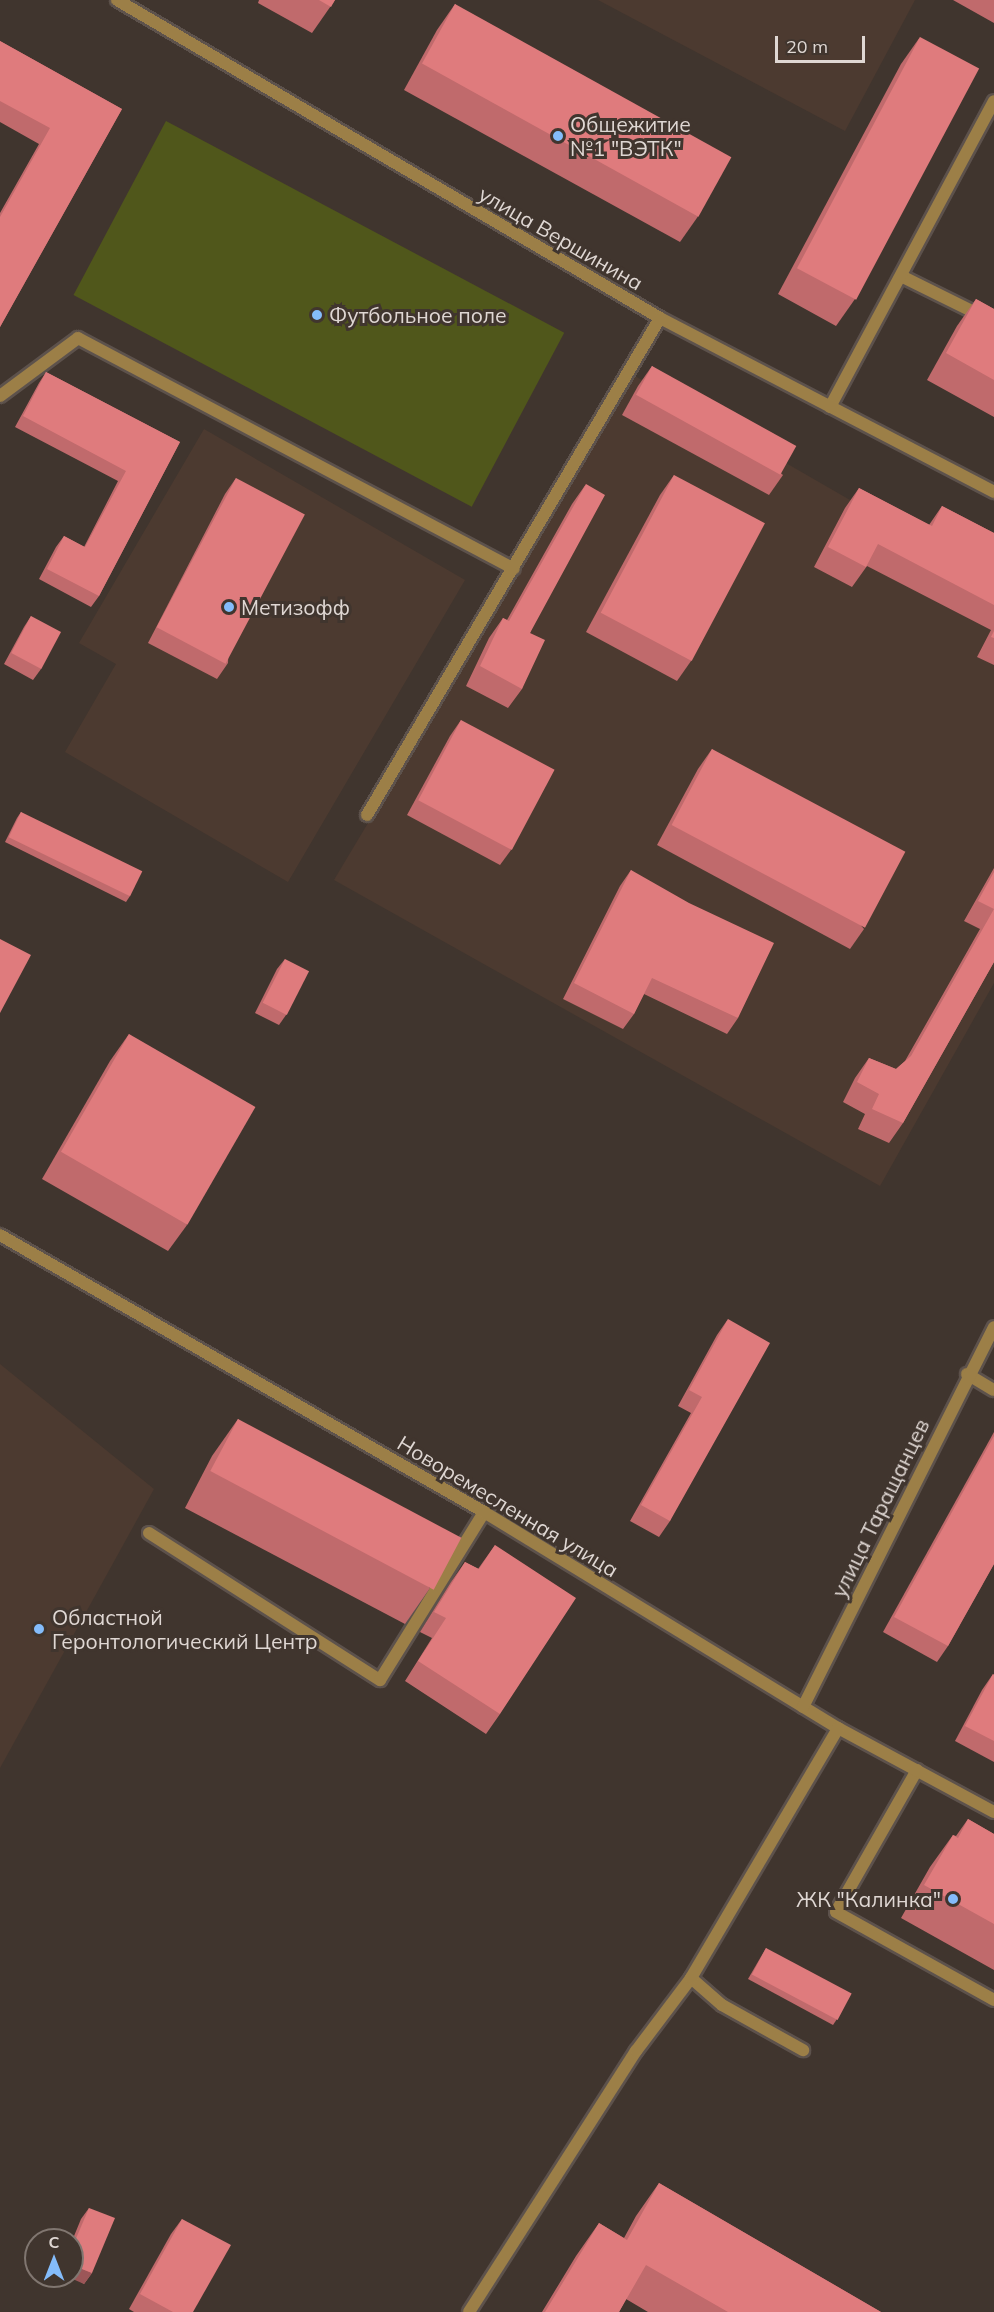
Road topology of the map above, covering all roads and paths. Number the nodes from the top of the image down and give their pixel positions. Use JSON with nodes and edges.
{"nodes":[{"id":1,"x":117,"y":0,"type":"edge"},
{"id":2,"x":994,"y":101,"type":"edge"},
{"id":3,"x":900,"y":276,"type":"junction"},
{"id":4,"x":660,"y":318,"type":"junction"},
{"id":5,"x":994,"y":322,"type":"edge"},
{"id":6,"x":0,"y":396,"type":"edge"},
{"id":7,"x":830,"y":407,"type":"junction"},
{"id":8,"x":994,"y":492,"type":"edge"},
{"id":9,"x":514,"y":569,"type":"junction"},
{"id":10,"x":366,"y":815,"type":"dead end"},
{"id":11,"x":0,"y":1235,"type":"edge"},
{"id":12,"x":994,"y":1327,"type":"edge"},
{"id":13,"x":967,"y":1374,"type":"junction"},
{"id":14,"x":994,"y":1390,"type":"edge"},
{"id":15,"x":484,"y":1512,"type":"junction"},
{"id":16,"x":149,"y":1533,"type":"dead end"},
{"id":17,"x":803,"y":1707,"type":"junction"},
{"id":18,"x":838,"y":1728,"type":"junction"},
{"id":19,"x":916,"y":1770,"type":"junction"},
{"id":20,"x":994,"y":1812,"type":"edge"},
{"id":21,"x":691,"y":1978,"type":"junction"},
{"id":22,"x":994,"y":2000,"type":"edge"},
{"id":23,"x":803,"y":2050,"type":"dead end"},
{"id":24,"x":469,"y":2312,"type":"edge"}],
"edges":[{"from":1,"to":4,"type":"street","name":"улица Вершинина"},
{"from":2,"to":3,"type":"street"},
{"from":3,"to":5,"type":"street"},
{"from":3,"to":7,"type":"street"},
{"from":4,"to":7,"type":"street","name":"улица Вершинина"},
{"from":4,"to":9,"type":"street"},
{"from":6,"to":9,"type":"street"},
{"from":7,"to":8,"type":"street","name":"улица Вершинина"},
{"from":9,"to":10,"type":"street"},
{"from":11,"to":15,"type":"street","name":"Новоремесленная улица"},
{"from":12,"to":13,"type":"street","name":"улица Таращанцев"},
{"from":13,"to":14,"type":"street"},
{"from":13,"to":17,"type":"street","name":"улица Таращанцев"},
{"from":15,"to":16,"type":"street"},
{"from":15,"to":17,"type":"street","name":"Новоремесленная улица"},
{"from":17,"to":18,"type":"street","name":"Новоремесленная улица"},
{"from":18,"to":19,"type":"street","name":"Новоремесленная улица"},
{"from":18,"to":21,"type":"street"},
{"from":19,"to":20,"type":"street","name":"Новоремесленная улица"},
{"from":19,"to":22,"type":"street"},
{"from":21,"to":23,"type":"street"},
{"from":21,"to":24,"type":"street"}]}
